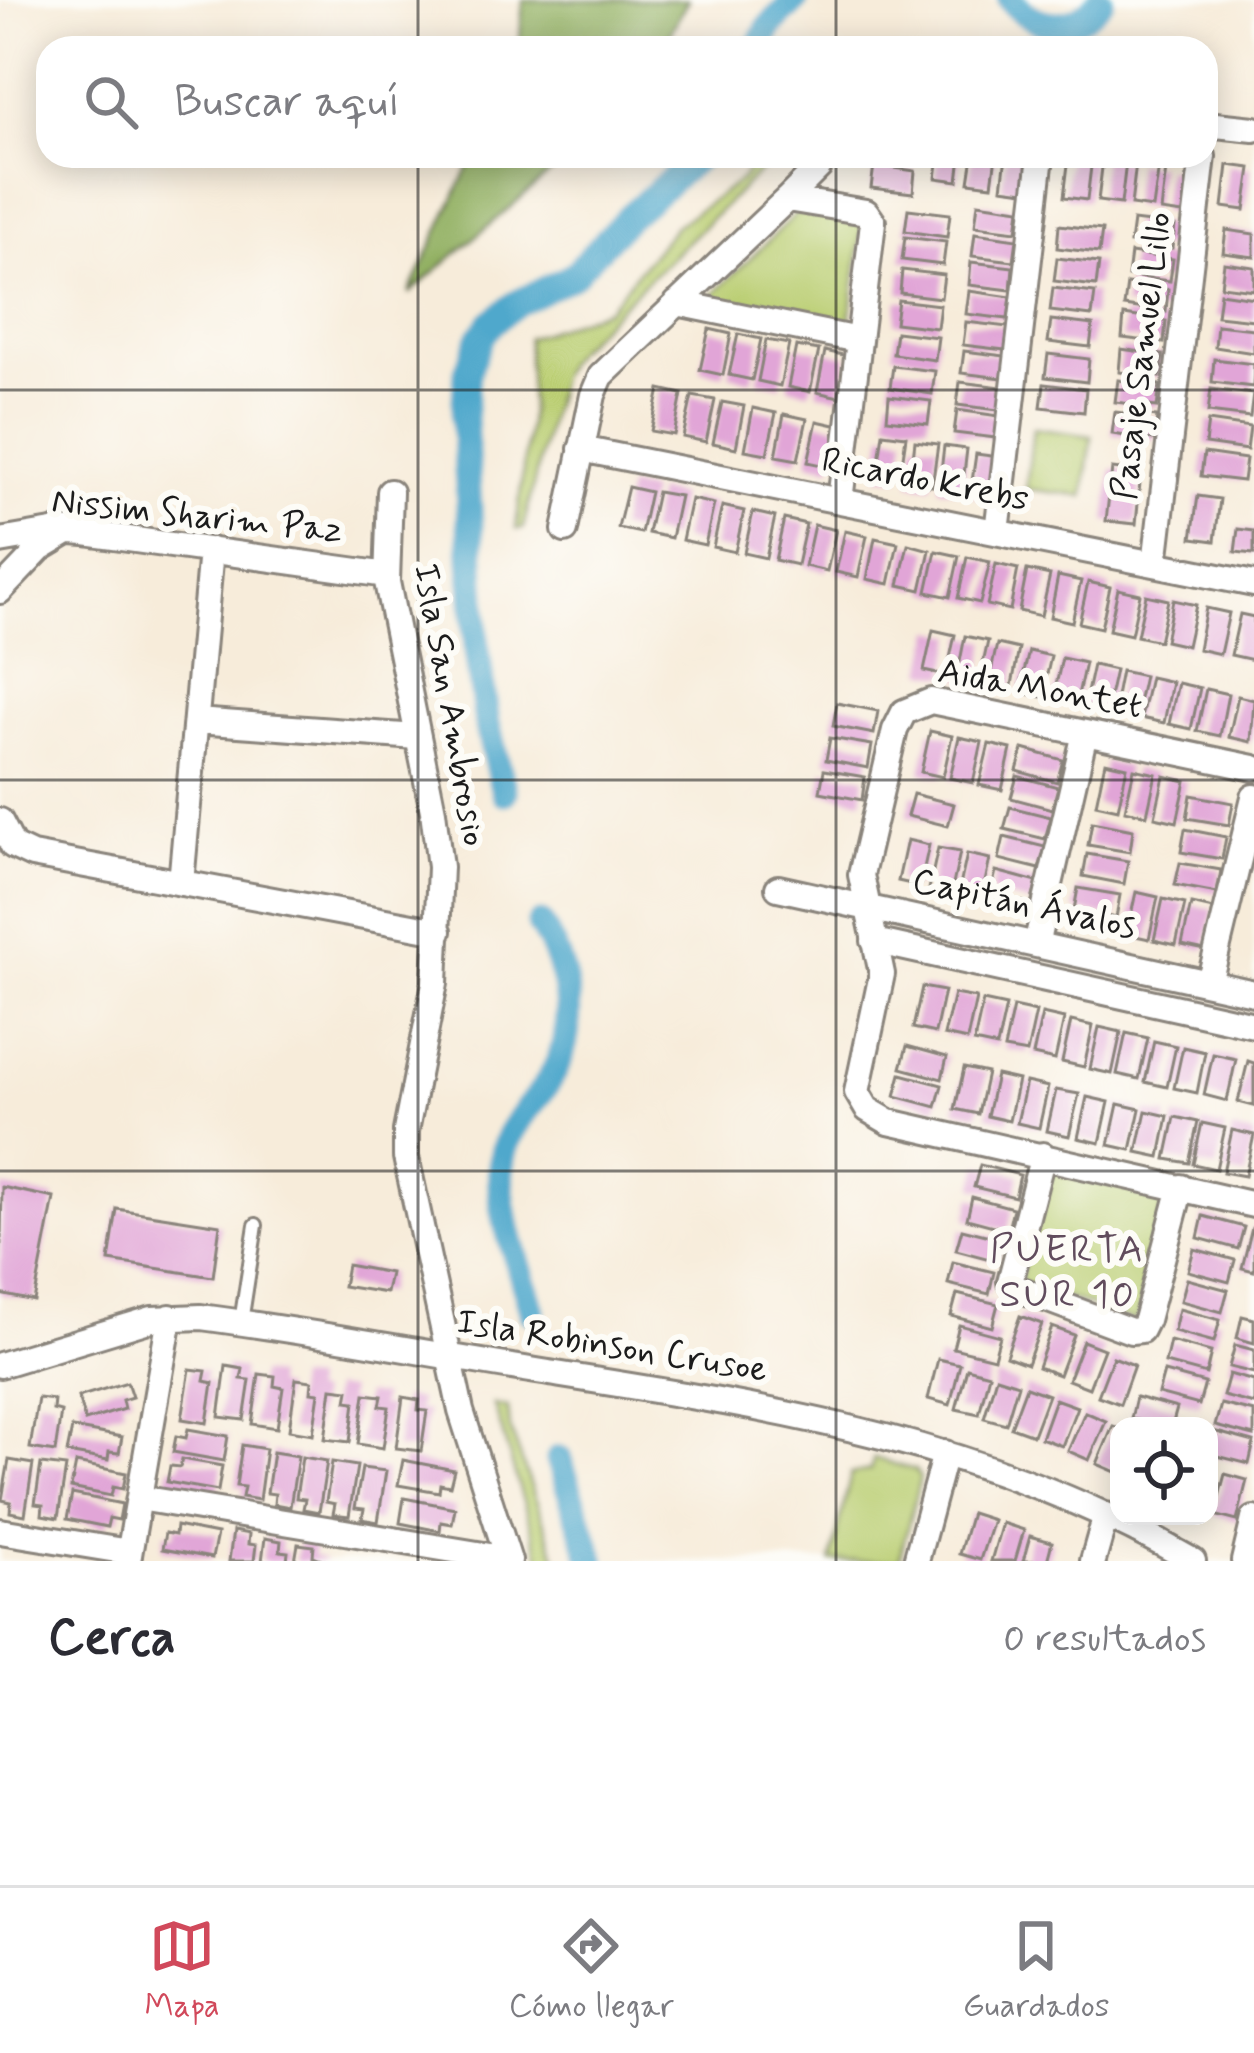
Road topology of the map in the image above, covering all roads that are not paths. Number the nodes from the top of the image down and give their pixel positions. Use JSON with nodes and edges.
{"nodes":[{"id":1,"x":1218,"y":128,"type":"edge"},
{"id":2,"x":1254,"y":129,"type":"edge"},
{"id":3,"x":819,"y":168,"type":"edge"},
{"id":4,"x":1040,"y":168,"type":"edge"},
{"id":5,"x":1202,"y":168,"type":"edge"},
{"id":6,"x":787,"y":200,"type":"junction"},
{"id":7,"x":677,"y":302,"type":"junction"},
{"id":8,"x":858,"y":340,"type":"junction"},
{"id":9,"x":581,"y":448,"type":"junction"},
{"id":10,"x":390,"y":492,"type":"dead end"},
{"id":11,"x":840,"y":501,"type":"junction"},
{"id":12,"x":565,"y":530,"type":"dead end"},
{"id":13,"x":70,"y":532,"type":"junction"},
{"id":14,"x":997,"y":532,"type":"junction"},
{"id":15,"x":0,"y":541,"type":"edge"},
{"id":16,"x":211,"y":550,"type":"junction"},
{"id":17,"x":1155,"y":564,"type":"junction"},
{"id":18,"x":387,"y":575,"type":"junction"},
{"id":19,"x":1254,"y":584,"type":"edge"},
{"id":20,"x":0,"y":591,"type":"edge"},
{"id":21,"x":196,"y":721,"type":"junction"},
{"id":22,"x":1085,"y":733,"type":"junction"},
{"id":23,"x":417,"y":737,"type":"junction"},
{"id":24,"x":1254,"y":768,"type":"edge"},
{"id":25,"x":1254,"y":797,"type":"edge"},
{"id":26,"x":0,"y":821,"type":"edge"},
{"id":27,"x":182,"y":884,"type":"junction"},
{"id":28,"x":778,"y":888,"type":"dead end"},
{"id":29,"x":866,"y":907,"type":"junction"},
{"id":30,"x":439,"y":931,"type":"junction"},
{"id":31,"x":874,"y":940,"type":"junction"},
{"id":32,"x":1036,"y":945,"type":"junction"},
{"id":33,"x":1209,"y":983,"type":"junction"},
{"id":34,"x":1254,"y":993,"type":"edge"},
{"id":35,"x":1254,"y":1025,"type":"edge"},
{"id":36,"x":1043,"y":1155,"type":"junction"},
{"id":37,"x":1181,"y":1187,"type":"junction"},
{"id":38,"x":1254,"y":1204,"type":"edge"},
{"id":39,"x":256,"y":1225,"type":"dead end"},
{"id":40,"x":170,"y":1317,"type":"junction"},
{"id":41,"x":241,"y":1322,"type":"junction"},
{"id":42,"x":448,"y":1357,"type":"junction"},
{"id":43,"x":0,"y":1365,"type":"edge"},
{"id":44,"x":945,"y":1453,"type":"junction"},
{"id":45,"x":139,"y":1498,"type":"junction"},
{"id":46,"x":1106,"y":1515,"type":"junction"},
{"id":47,"x":1254,"y":1519,"type":"edge"},
{"id":48,"x":0,"y":1531,"type":"edge"},
{"id":49,"x":129,"y":1557,"type":"edge"},
{"id":50,"x":509,"y":1560,"type":"edge"},
{"id":51,"x":916,"y":1561,"type":"edge"},
{"id":52,"x":1093,"y":1561,"type":"edge"},
{"id":53,"x":1193,"y":1561,"type":"edge"},
{"id":54,"x":1244,"y":1561,"type":"edge"}],
"edges":[{"from":1,"to":2,"type":"street"},
{"from":3,"to":6,"type":"street"},
{"from":4,"to":14,"type":"street"},
{"from":5,"to":17,"type":"street","name":"Pasaje Samuel Lillo"},
{"from":6,"to":7,"type":"street"},
{"from":6,"to":8,"type":"street"},
{"from":7,"to":8,"type":"street"},
{"from":7,"to":9,"type":"street"},
{"from":8,"to":11,"type":"street"},
{"from":9,"to":11,"type":"street","name":"Ricardo Krebs"},
{"from":9,"to":12,"type":"street"},
{"from":10,"to":18,"type":"street","name":"Isla San Ambrosio"},
{"from":11,"to":14,"type":"street","name":"Ricardo Krebs"},
{"from":13,"to":15,"type":"street","name":"Nissim Sharim Paz"},
{"from":13,"to":16,"type":"street","name":"Nissim Sharim Paz"},
{"from":13,"to":20,"type":"street"},
{"from":14,"to":17,"type":"street","name":"Ricardo Krebs"},
{"from":16,"to":18,"type":"street","name":"Nissim Sharim Paz"},
{"from":16,"to":21,"type":"street"},
{"from":17,"to":19,"type":"street","name":"Ricardo Krebs"},
{"from":18,"to":23,"type":"street","name":"Isla San Ambrosio"},
{"from":21,"to":23,"type":"street"},
{"from":21,"to":27,"type":"street"},
{"from":22,"to":24,"type":"street","name":"Aida Montet"},
{"from":22,"to":29,"type":"street","name":"Aida Montet"},
{"from":22,"to":32,"type":"street"},
{"from":23,"to":30,"type":"street","name":"Isla San Ambrosio"},
{"from":25,"to":33,"type":"street"},
{"from":26,"to":27,"type":"street"},
{"from":27,"to":30,"type":"street"},
{"from":28,"to":29,"type":"street","name":"Capitán Ávalos"},
{"from":29,"to":31,"type":"street","name":"Aida Montet"},
{"from":29,"to":32,"type":"street","name":"Capitán Ávalos"},
{"from":30,"to":42,"type":"street","name":"Isla San Ambrosio"},
{"from":31,"to":35,"type":"street","name":"Capitán Ávalos"},
{"from":31,"to":36,"type":"street","name":"Aida Montet"},
{"from":32,"to":33,"type":"street","name":"Capitán Ávalos"},
{"from":33,"to":34,"type":"street","name":"Capitán Ávalos"},
{"from":36,"to":37,"type":"street"},
{"from":36,"to":37,"type":"street"},
{"from":37,"to":38,"type":"street"},
{"from":39,"to":41,"type":"lane"},
{"from":40,"to":41,"type":"street","name":"Isla Robinson Crusoe"},
{"from":40,"to":43,"type":"street","name":"Isla Robinson Crusoe"},
{"from":40,"to":45,"type":"street"},
{"from":41,"to":42,"type":"street","name":"Isla Robinson Crusoe"},
{"from":42,"to":44,"type":"street","name":"Isla Robinson Crusoe"},
{"from":42,"to":50,"type":"street","name":"Isla San Ambrosio"},
{"from":44,"to":46,"type":"street","name":"Isla Robinson Crusoe"},
{"from":44,"to":51,"type":"street"},
{"from":45,"to":49,"type":"street"},
{"from":45,"to":50,"type":"street"},
{"from":46,"to":52,"type":"street"},
{"from":46,"to":53,"type":"street","name":"Isla Robinson Crusoe"},
{"from":47,"to":54,"type":"street"},
{"from":48,"to":49,"type":"street"}]}
